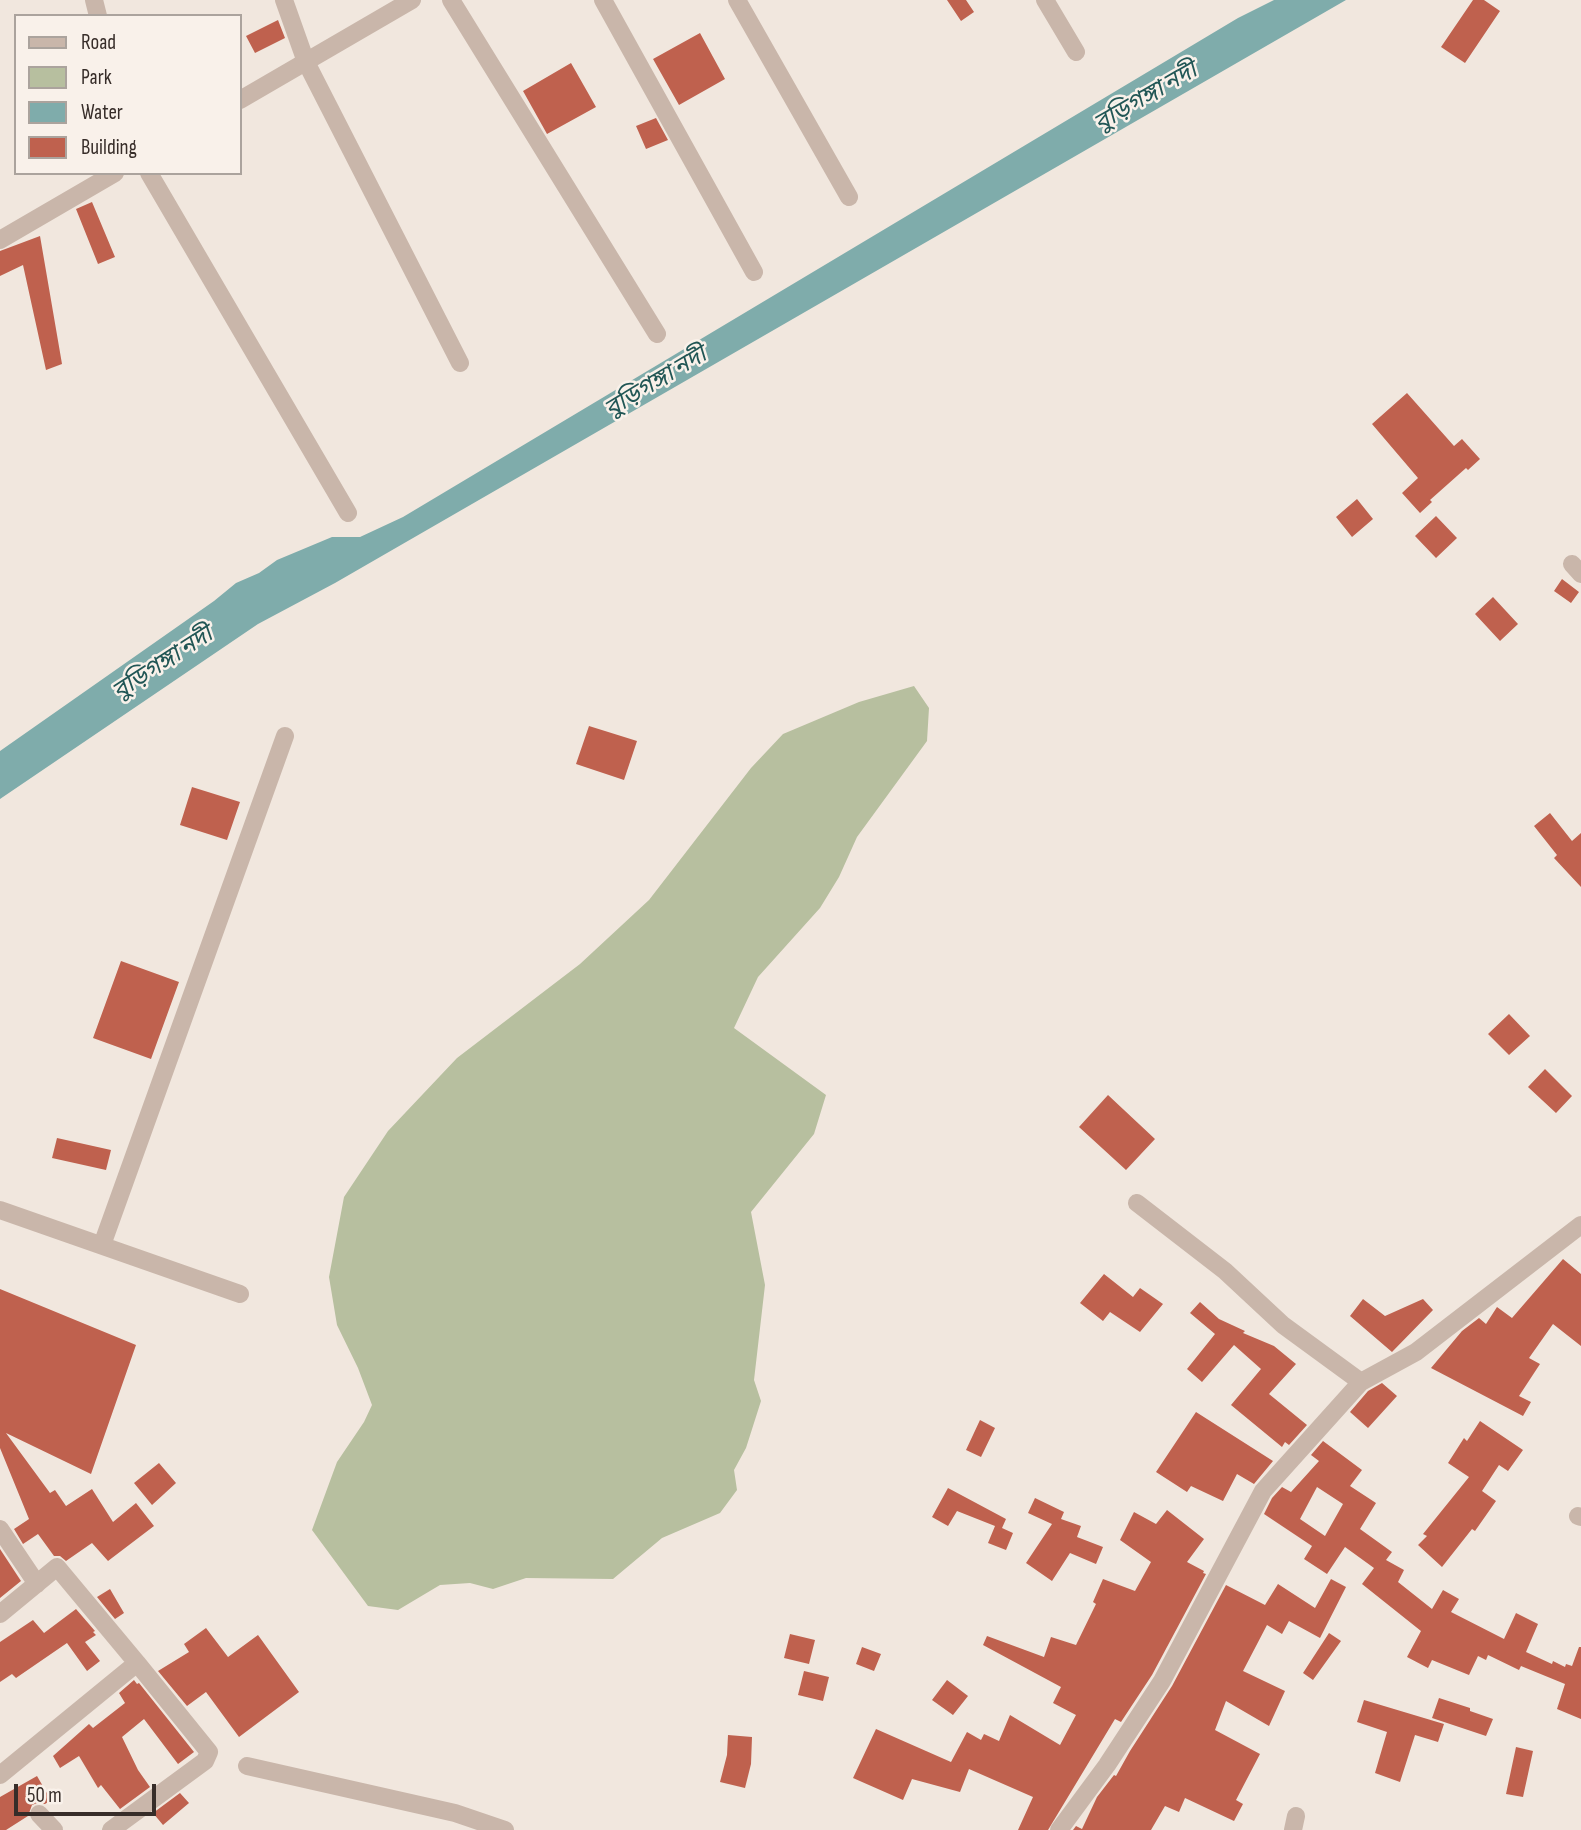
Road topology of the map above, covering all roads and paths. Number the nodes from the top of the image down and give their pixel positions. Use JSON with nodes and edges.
{"nodes":[{"id":1,"x":284,"y":0,"type":"edge"},
{"id":2,"x":412,"y":0,"type":"edge"},
{"id":3,"x":452,"y":0,"type":"edge"},
{"id":4,"x":603,"y":0,"type":"edge"},
{"id":5,"x":737,"y":0,"type":"edge"},
{"id":6,"x":1045,"y":0,"type":"edge"},
{"id":7,"x":1076,"y":52,"type":"dead end"},
{"id":8,"x":306,"y":62,"type":"junction"},
{"id":9,"x":242,"y":99,"type":"edge"},
{"id":10,"x":112,"y":175,"type":"edge"},
{"id":11,"x":150,"y":175,"type":"edge"},
{"id":12,"x":849,"y":197,"type":"dead end"},
{"id":13,"x":0,"y":240,"type":"edge"},
{"id":14,"x":754,"y":272,"type":"dead end"},
{"id":15,"x":657,"y":334,"type":"dead end"},
{"id":16,"x":460,"y":362,"type":"dead end"},
{"id":17,"x":348,"y":513,"type":"dead end"},
{"id":18,"x":285,"y":736,"type":"dead end"},
{"id":19,"x":1136,"y":1203,"type":"dead end"},
{"id":20,"x":0,"y":1210,"type":"edge"},
{"id":21,"x":1581,"y":1224,"type":"edge"},
{"id":22,"x":102,"y":1245,"type":"junction"},
{"id":23,"x":240,"y":1294,"type":"dead end"},
{"id":24,"x":1361,"y":1382,"type":"junction"},
{"id":25,"x":0,"y":1529,"type":"edge"},
{"id":26,"x":37,"y":1584,"type":"junction"},
{"id":27,"x":0,"y":1614,"type":"edge"},
{"id":28,"x":137,"y":1663,"type":"junction"},
{"id":29,"x":247,"y":1766,"type":"dead end"},
{"id":30,"x":0,"y":1776,"type":"edge"},
{"id":31,"x":38,"y":1814,"type":"dead end"},
{"id":32,"x":54,"y":1830,"type":"edge"},
{"id":33,"x":111,"y":1830,"type":"edge"},
{"id":34,"x":505,"y":1830,"type":"edge"},
{"id":35,"x":1059,"y":1830,"type":"edge"}],
"edges":[{"from":1,"to":8,"type":"street"},
{"from":2,"to":8,"type":"street"},
{"from":3,"to":15,"type":"street"},
{"from":4,"to":14,"type":"street"},
{"from":5,"to":12,"type":"street"},
{"from":6,"to":7,"type":"street"},
{"from":8,"to":9,"type":"street"},
{"from":8,"to":16,"type":"street"},
{"from":10,"to":13,"type":"street"},
{"from":11,"to":17,"type":"street"},
{"from":18,"to":22,"type":"street"},
{"from":19,"to":24,"type":"street"},
{"from":20,"to":22,"type":"street"},
{"from":21,"to":24,"type":"street"},
{"from":22,"to":23,"type":"street"},
{"from":24,"to":35,"type":"street"},
{"from":25,"to":26,"type":"street"},
{"from":26,"to":27,"type":"street"},
{"from":26,"to":28,"type":"street"},
{"from":28,"to":30,"type":"street"},
{"from":28,"to":33,"type":"street"},
{"from":29,"to":34,"type":"street"},
{"from":31,"to":32,"type":"street"}]}
